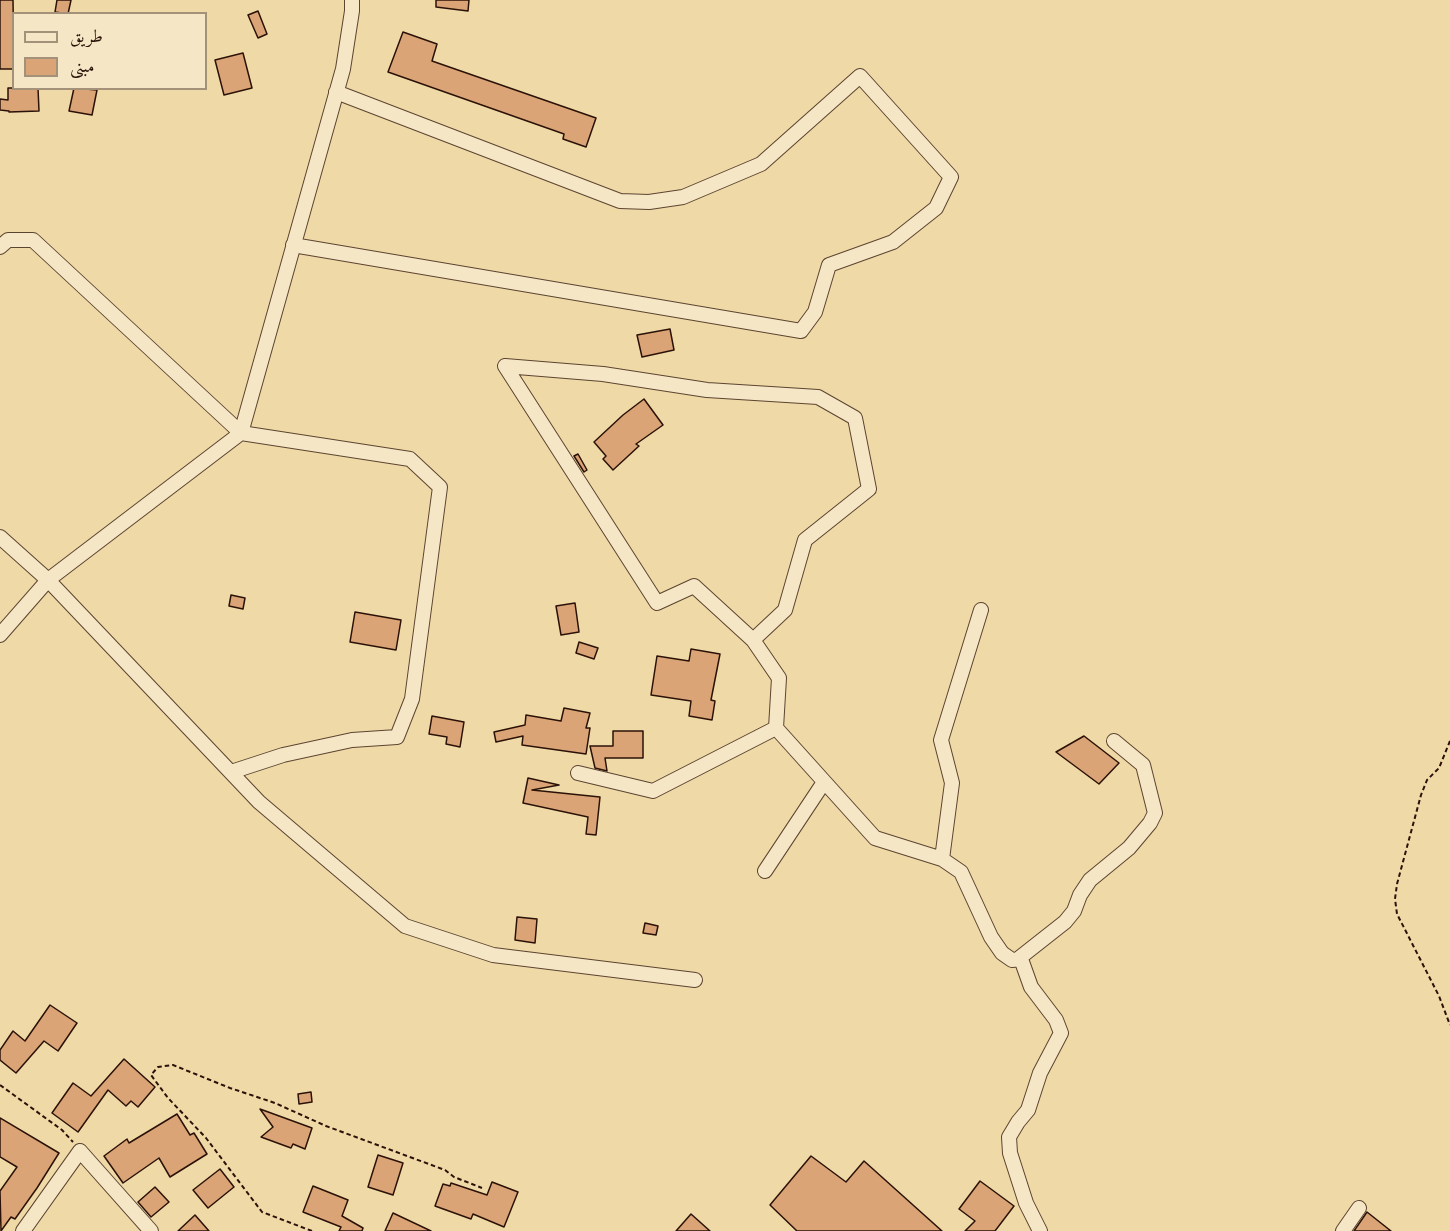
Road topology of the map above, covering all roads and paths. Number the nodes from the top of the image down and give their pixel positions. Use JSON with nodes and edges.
{"nodes":[{"id":1,"x":352,"y":0,"type":"edge"},
{"id":2,"x":336,"y":92,"type":"junction"},
{"id":3,"x":293,"y":245,"type":"junction"},
{"id":4,"x":0,"y":247,"type":"edge"},
{"id":5,"x":241,"y":433,"type":"junction"},
{"id":6,"x":0,"y":537,"type":"edge"},
{"id":7,"x":48,"y":580,"type":"junction"},
{"id":8,"x":981,"y":610,"type":"dead end"},
{"id":9,"x":0,"y":635,"type":"edge"},
{"id":10,"x":753,"y":640,"type":"junction"},
{"id":11,"x":776,"y":729,"type":"junction"},
{"id":12,"x":1114,"y":741,"type":"dead end"},
{"id":13,"x":1450,"y":741,"type":"edge"},
{"id":14,"x":231,"y":772,"type":"junction"},
{"id":15,"x":578,"y":773,"type":"dead end"},
{"id":16,"x":824,"y":782,"type":"junction"},
{"id":17,"x":942,"y":860,"type":"junction"},
{"id":18,"x":765,"y":871,"type":"dead end"},
{"id":19,"x":1018,"y":959,"type":"junction"},
{"id":20,"x":695,"y":980,"type":"dead end"},
{"id":21,"x":1450,"y":1025,"type":"edge"},
{"id":22,"x":0,"y":1084,"type":"edge"},
{"id":23,"x":80,"y":1151,"type":"junction"},
{"id":24,"x":482,"y":1188,"type":"dead end"},
{"id":25,"x":1359,"y":1208,"type":"dead end"},
{"id":26,"x":23,"y":1231,"type":"edge"},
{"id":27,"x":151,"y":1231,"type":"edge"},
{"id":28,"x":312,"y":1231,"type":"edge"},
{"id":29,"x":1040,"y":1231,"type":"edge"},
{"id":30,"x":1343,"y":1231,"type":"edge"}],
"edges":[{"from":1,"to":2,"type":"street"},
{"from":2,"to":3,"type":"street"},
{"from":2,"to":3,"type":"street"},
{"from":3,"to":5,"type":"street"},
{"from":4,"to":5,"type":"street"},
{"from":5,"to":7,"type":"street"},
{"from":5,"to":14,"type":"street"},
{"from":6,"to":7,"type":"street"},
{"from":7,"to":9,"type":"street"},
{"from":7,"to":14,"type":"street"},
{"from":8,"to":17,"type":"street"},
{"from":10,"to":10,"type":"street"},
{"from":10,"to":11,"type":"street"},
{"from":11,"to":15,"type":"street"},
{"from":11,"to":16,"type":"street"},
{"from":12,"to":19,"type":"street"},
{"from":13,"to":21,"type":"path"},
{"from":14,"to":20,"type":"street"},
{"from":16,"to":17,"type":"street"},
{"from":16,"to":18,"type":"street"},
{"from":17,"to":19,"type":"street"},
{"from":19,"to":29,"type":"street"},
{"from":22,"to":23,"type":"path"},
{"from":23,"to":26,"type":"street"},
{"from":23,"to":27,"type":"street"},
{"from":24,"to":28,"type":"path"},
{"from":25,"to":30,"type":"street"}]}
